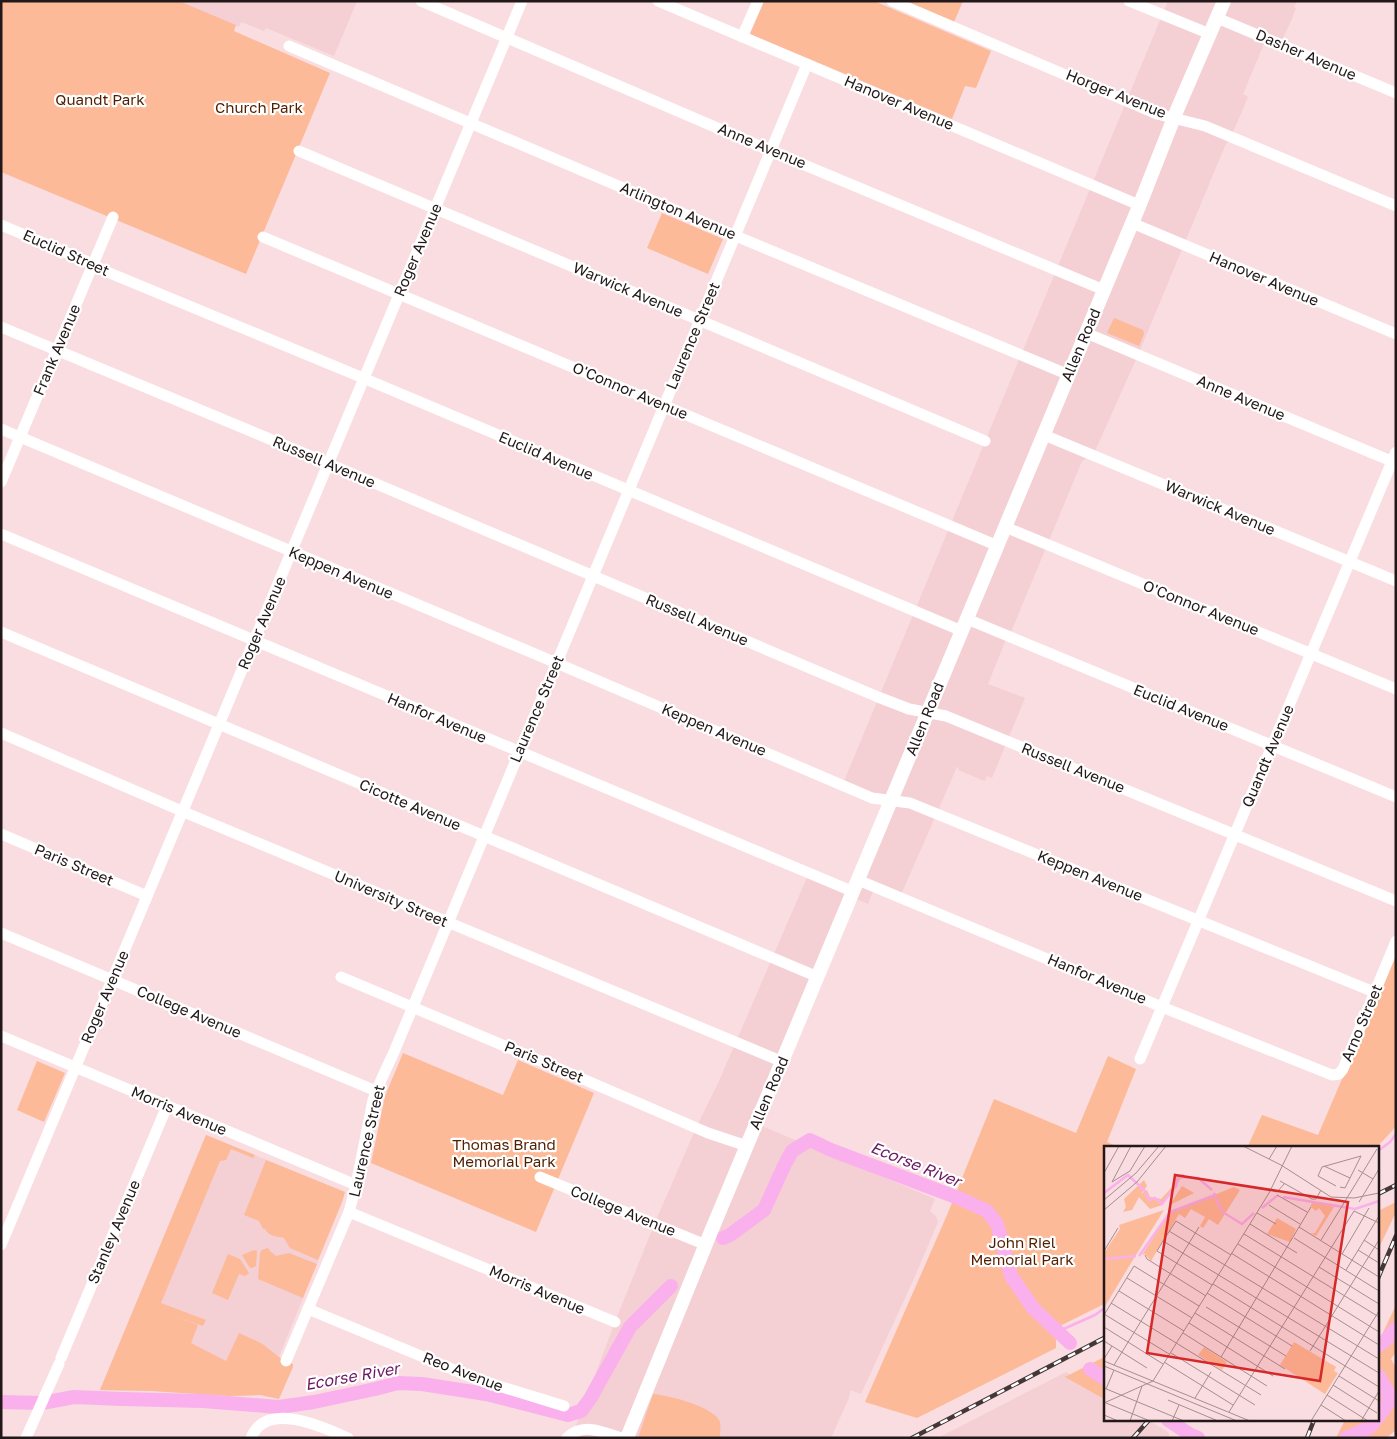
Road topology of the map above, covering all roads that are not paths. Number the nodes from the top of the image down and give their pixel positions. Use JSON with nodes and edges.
{"nodes":[{"id":1,"x":421,"y":1,"type":"edge"},
{"id":2,"x":522,"y":1,"type":"edge"},
{"id":3,"x":658,"y":1,"type":"edge"},
{"id":4,"x":758,"y":1,"type":"edge"},
{"id":5,"x":892,"y":1,"type":"edge"},
{"id":6,"x":1129,"y":1,"type":"edge"},
{"id":7,"x":1224,"y":1,"type":"edge"},
{"id":8,"x":1217,"y":18,"type":"junction"},
{"id":9,"x":1210,"y":34,"type":"junction"},
{"id":10,"x":742,"y":37,"type":"junction"},
{"id":11,"x":507,"y":38,"type":"junction"},
{"id":12,"x":289,"y":46,"type":"dead end"},
{"id":13,"x":807,"y":64,"type":"junction"},
{"id":14,"x":1396,"y":93,"type":"edge"},
{"id":15,"x":1174,"y":118,"type":"junction"},
{"id":16,"x":471,"y":123,"type":"junction"},
{"id":17,"x":299,"y":151,"type":"dead end"},
{"id":18,"x":771,"y":151,"type":"junction"},
{"id":19,"x":1139,"y":205,"type":"junction"},
{"id":20,"x":1396,"y":206,"type":"edge"},
{"id":21,"x":436,"y":208,"type":"junction"},
{"id":22,"x":113,"y":217,"type":"dead end"},
{"id":23,"x":1132,"y":223,"type":"junction"},
{"id":24,"x":1,"y":225,"type":"edge"},
{"id":25,"x":263,"y":236,"type":"dead end"},
{"id":26,"x":735,"y":236,"type":"junction"},
{"id":27,"x":93,"y":264,"type":"junction"},
{"id":28,"x":130,"y":281,"type":"joint"},
{"id":29,"x":1104,"y":290,"type":"junction"},
{"id":30,"x":400,"y":294,"type":"junction"},
{"id":31,"x":699,"y":320,"type":"junction"},
{"id":32,"x":1,"y":327,"type":"edge"},
{"id":33,"x":1086,"y":333,"type":"junction"},
{"id":34,"x":1396,"y":334,"type":"edge"},
{"id":35,"x":56,"y":351,"type":"junction"},
{"id":36,"x":1069,"y":375,"type":"junction"},
{"id":37,"x":364,"y":379,"type":"junction"},
{"id":38,"x":664,"y":405,"type":"junction"},
{"id":39,"x":1,"y":429,"type":"edge"},
{"id":40,"x":1044,"y":435,"type":"junction"},
{"id":41,"x":20,"y":437,"type":"junction"},
{"id":42,"x":985,"y":441,"type":"dead end"},
{"id":43,"x":1395,"y":459,"type":"edge"},
{"id":44,"x":329,"y":464,"type":"junction"},
{"id":45,"x":1,"y":482,"type":"edge"},
{"id":46,"x":628,"y":490,"type":"junction"},
{"id":47,"x":1005,"y":527,"type":"junction"},
{"id":48,"x":1,"y":534,"type":"edge"},
{"id":49,"x":998,"y":546,"type":"junction"},
{"id":50,"x":292,"y":552,"type":"junction"},
{"id":51,"x":1350,"y":562,"type":"junction"},
{"id":52,"x":592,"y":575,"type":"junction"},
{"id":53,"x":1396,"y":581,"type":"edge"},
{"id":54,"x":964,"y":625,"type":"junction"},
{"id":55,"x":1,"y":632,"type":"edge"},
{"id":56,"x":255,"y":641,"type":"junction"},
{"id":57,"x":1311,"y":654,"type":"junction"},
{"id":58,"x":556,"y":663,"type":"junction"},
{"id":59,"x":1396,"y":690,"type":"edge"},
{"id":60,"x":928,"y":713,"type":"junction"},
{"id":61,"x":219,"y":724,"type":"junction"},
{"id":62,"x":1,"y":733,"type":"edge"},
{"id":63,"x":1272,"y":746,"type":"junction"},
{"id":64,"x":520,"y":750,"type":"junction"},
{"id":65,"x":1396,"y":797,"type":"edge"},
{"id":66,"x":892,"y":800,"type":"junction"},
{"id":67,"x":183,"y":811,"type":"junction"},
{"id":68,"x":1,"y":834,"type":"edge"},
{"id":69,"x":1236,"y":834,"type":"junction"},
{"id":70,"x":484,"y":836,"type":"junction"},
{"id":71,"x":856,"y":886,"type":"junction"},
{"id":72,"x":147,"y":896,"type":"junction"},
{"id":73,"x":1396,"y":901,"type":"edge"},
{"id":74,"x":1199,"y":920,"type":"junction"},
{"id":75,"x":447,"y":922,"type":"junction"},
{"id":76,"x":1,"y":933,"type":"edge"},
{"id":77,"x":1396,"y":941,"type":"edge"},
{"id":78,"x":341,"y":977,"type":"dead end"},
{"id":79,"x":818,"y":977,"type":"junction"},
{"id":80,"x":113,"y":980,"type":"junction"},
{"id":81,"x":1374,"y":992,"type":"junction"},
{"id":82,"x":412,"y":1006,"type":"junction"},
{"id":83,"x":1162,"y":1007,"type":"junction"},
{"id":84,"x":1,"y":1036,"type":"edge"},
{"id":85,"x":1140,"y":1059,"type":"dead end"},
{"id":86,"x":782,"y":1062,"type":"junction"},
{"id":87,"x":77,"y":1066,"type":"junction"},
{"id":88,"x":1336,"y":1075,"type":"joint"},
{"id":89,"x":376,"y":1091,"type":"junction"},
{"id":90,"x":167,"y":1106,"type":"junction"},
{"id":91,"x":747,"y":1146,"type":"junction"},
{"id":92,"x":540,"y":1177,"type":"dead end"},
{"id":93,"x":356,"y":1185,"type":"junction"},
{"id":94,"x":349,"y":1212,"type":"junction"},
{"id":95,"x":1,"y":1245,"type":"edge"},
{"id":96,"x":706,"y":1245,"type":"junction"},
{"id":97,"x":308,"y":1310,"type":"junction"},
{"id":98,"x":615,"y":1322,"type":"dead end"},
{"id":99,"x":286,"y":1361,"type":"dead end"},
{"id":100,"x":564,"y":1406,"type":"dead end"},
{"id":101,"x":570,"y":1435,"type":"edge"},
{"id":102,"x":26,"y":1438,"type":"edge"},
{"id":103,"x":251,"y":1438,"type":"edge"},
{"id":104,"x":348,"y":1438,"type":"edge"},
{"id":105,"x":621,"y":1438,"type":"edge"},
{"id":106,"x":627,"y":1438,"type":"edge"}],
"edges":[{"from":1,"to":11,"type":"street","name":"Anne Avenue"},
{"from":2,"to":11,"type":"street","name":"Roger Avenue"},
{"from":3,"to":10,"type":"street","name":"Hanover Avenue"},
{"from":4,"to":10,"type":"street"},
{"from":5,"to":15,"type":"street","name":"Horger Avenue"},
{"from":6,"to":9,"type":"street"},
{"from":7,"to":8,"type":"main road","name":"Allen Road"},
{"from":8,"to":9,"type":"main road","name":"Allen Road"},
{"from":8,"to":14,"type":"street","name":"Dasher Avenue"},
{"from":9,"to":15,"type":"main road","name":"Allen Road"},
{"from":10,"to":13,"type":"street","name":"Hanover Avenue"},
{"from":11,"to":16,"type":"street","name":"Roger Avenue"},
{"from":11,"to":18,"type":"street","name":"Anne Avenue"},
{"from":12,"to":16,"type":"street","name":"Arlington Avenue"},
{"from":13,"to":18,"type":"street","name":"Laurence Street"},
{"from":13,"to":19,"type":"street","name":"Hanover Avenue"},
{"from":15,"to":19,"type":"main road","name":"Allen Road"},
{"from":15,"to":20,"type":"street","name":"Horger Avenue"},
{"from":16,"to":21,"type":"street","name":"Roger Avenue"},
{"from":16,"to":26,"type":"street","name":"Arlington Avenue"},
{"from":17,"to":21,"type":"street","name":"Warwick Avenue"},
{"from":18,"to":26,"type":"street","name":"Laurence Street"},
{"from":18,"to":29,"type":"street","name":"Anne Avenue"},
{"from":19,"to":23,"type":"main road","name":"Allen Road"},
{"from":21,"to":30,"type":"street","name":"Roger Avenue"},
{"from":21,"to":31,"type":"street","name":"Warwick Avenue"},
{"from":22,"to":27,"type":"street","name":"Frank Avenue"},
{"from":23,"to":29,"type":"main road","name":"Allen Road"},
{"from":23,"to":34,"type":"street","name":"Hanover Avenue"},
{"from":24,"to":27,"type":"street","name":"Euclid Street"},
{"from":25,"to":30,"type":"street","name":"O'Connor Avenue"},
{"from":26,"to":31,"type":"street","name":"Laurence Street"},
{"from":26,"to":36,"type":"street","name":"Arlington Avenue"},
{"from":27,"to":28,"type":"street","name":"Euclid Street"},
{"from":27,"to":35,"type":"street","name":"Frank Avenue"},
{"from":28,"to":37,"type":"street","name":"Euclid Avenue"},
{"from":29,"to":33,"type":"main road","name":"Allen Road"},
{"from":30,"to":37,"type":"street","name":"Roger Avenue"},
{"from":30,"to":38,"type":"street","name":"O'Connor Avenue"},
{"from":31,"to":38,"type":"street","name":"Laurence Street"},
{"from":31,"to":42,"type":"street","name":"Warwick Avenue"},
{"from":32,"to":35,"type":"street","name":"Russell Avenue"},
{"from":33,"to":36,"type":"main road","name":"Allen Road"},
{"from":33,"to":43,"type":"street","name":"Anne Avenue"},
{"from":35,"to":41,"type":"street","name":"Frank Avenue"},
{"from":35,"to":44,"type":"street","name":"Russell Avenue"},
{"from":36,"to":40,"type":"main road","name":"Allen Road"},
{"from":37,"to":44,"type":"street","name":"Roger Avenue"},
{"from":37,"to":46,"type":"street","name":"Euclid Avenue"},
{"from":38,"to":46,"type":"street","name":"Laurence Street"},
{"from":38,"to":49,"type":"street","name":"O'Connor Avenue"},
{"from":39,"to":41,"type":"street","name":"Keppen Avenue"},
{"from":40,"to":47,"type":"main road","name":"Allen Road"},
{"from":40,"to":51,"type":"street","name":"Warwick Avenue"},
{"from":41,"to":45,"type":"street","name":"Frank Avenue"},
{"from":41,"to":50,"type":"street","name":"Keppen Avenue"},
{"from":43,"to":51,"type":"street","name":"Quandt Avenue"},
{"from":44,"to":50,"type":"street","name":"Roger Avenue"},
{"from":44,"to":52,"type":"street","name":"Russell Avenue"},
{"from":46,"to":52,"type":"street","name":"Laurence Street"},
{"from":46,"to":54,"type":"street","name":"Euclid Avenue"},
{"from":47,"to":49,"type":"main road","name":"Allen Road"},
{"from":47,"to":57,"type":"street","name":"O'Connor Avenue"},
{"from":48,"to":56,"type":"street","name":"Hanfor Avenue"},
{"from":49,"to":54,"type":"main road","name":"Allen Road"},
{"from":50,"to":56,"type":"street","name":"Roger Avenue"},
{"from":50,"to":58,"type":"street","name":"Keppen Avenue"},
{"from":51,"to":53,"type":"street","name":"Warwick Avenue"},
{"from":51,"to":57,"type":"street","name":"Quandt Avenue"},
{"from":52,"to":58,"type":"street","name":"Laurence Street"},
{"from":52,"to":60,"type":"street","name":"Russell Avenue"},
{"from":54,"to":60,"type":"main road","name":"Allen Road"},
{"from":54,"to":63,"type":"street","name":"Euclid Avenue"},
{"from":55,"to":61,"type":"street","name":"Cicotte Avenue"},
{"from":56,"to":61,"type":"street","name":"Roger Avenue"},
{"from":56,"to":64,"type":"street","name":"Hanfor Avenue"},
{"from":57,"to":59,"type":"street","name":"O'Connor Avenue"},
{"from":57,"to":63,"type":"street","name":"Quandt Avenue"},
{"from":58,"to":64,"type":"street","name":"Laurence Street"},
{"from":58,"to":66,"type":"street","name":"Keppen Avenue"},
{"from":60,"to":66,"type":"main road","name":"Allen Road"},
{"from":60,"to":69,"type":"street","name":"Russell Avenue"},
{"from":61,"to":67,"type":"street","name":"Roger Avenue"},
{"from":61,"to":70,"type":"street","name":"Cicotte Avenue"},
{"from":62,"to":67,"type":"street","name":"University Street"},
{"from":63,"to":65,"type":"street","name":"Euclid Avenue"},
{"from":63,"to":69,"type":"street","name":"Quandt Avenue"},
{"from":64,"to":70,"type":"street","name":"Laurence Street"},
{"from":64,"to":71,"type":"street","name":"Hanfor Avenue"},
{"from":66,"to":71,"type":"main road","name":"Allen Road"},
{"from":66,"to":74,"type":"street","name":"Keppen Avenue"},
{"from":67,"to":72,"type":"street","name":"Roger Avenue"},
{"from":67,"to":75,"type":"street","name":"University Street"},
{"from":68,"to":72,"type":"street","name":"Paris Street"},
{"from":69,"to":73,"type":"street","name":"Russell Avenue"},
{"from":69,"to":74,"type":"street","name":"Quandt Avenue"},
{"from":70,"to":75,"type":"street","name":"Laurence Street"},
{"from":70,"to":79,"type":"street","name":"Cicotte Avenue"},
{"from":71,"to":79,"type":"main road","name":"Allen Road"},
{"from":71,"to":83,"type":"street","name":"Hanfor Avenue"},
{"from":72,"to":80,"type":"street","name":"Roger Avenue"},
{"from":74,"to":81,"type":"street","name":"Keppen Avenue"},
{"from":74,"to":83,"type":"street","name":"Quandt Avenue"},
{"from":75,"to":82,"type":"street","name":"Laurence Street"},
{"from":75,"to":86,"type":"street","name":"University Street"},
{"from":76,"to":80,"type":"street","name":"College Avenue"},
{"from":77,"to":81,"type":"street","name":"Arno Street"},
{"from":78,"to":82,"type":"street","name":"Paris Street"},
{"from":79,"to":86,"type":"main road","name":"Allen Road"},
{"from":80,"to":87,"type":"street","name":"Roger Avenue"},
{"from":80,"to":89,"type":"street","name":"College Avenue"},
{"from":81,"to":88,"type":"street","name":"Arno Street"},
{"from":82,"to":89,"type":"street","name":"Laurence Street"},
{"from":82,"to":91,"type":"street","name":"Paris Street"},
{"from":83,"to":85,"type":"street","name":"Quandt Avenue"},
{"from":83,"to":88,"type":"street","name":"Hanfor Avenue"},
{"from":84,"to":87,"type":"street","name":"Morris Avenue"},
{"from":86,"to":91,"type":"main road","name":"Allen Road"},
{"from":87,"to":90,"type":"street","name":"Morris Avenue"},
{"from":87,"to":95,"type":"street","name":"Roger Avenue"},
{"from":89,"to":93,"type":"street","name":"Laurence Street"},
{"from":90,"to":93,"type":"street","name":"Morris Avenue"},
{"from":90,"to":102,"type":"street","name":"Stanley Avenue"},
{"from":91,"to":96,"type":"main road","name":"Allen Road"},
{"from":92,"to":96,"type":"street","name":"College Avenue"},
{"from":93,"to":94,"type":"street","name":"Laurence Street"},
{"from":94,"to":97,"type":"street","name":"Laurence Street"},
{"from":94,"to":98,"type":"street","name":"Morris Avenue"},
{"from":96,"to":106,"type":"main road","name":"Allen Road"},
{"from":97,"to":99,"type":"street","name":"Laurence Street"},
{"from":97,"to":100,"type":"street","name":"Reo Avenue"},
{"from":101,"to":105,"type":"street"},
{"from":103,"to":104,"type":"street"}]}
